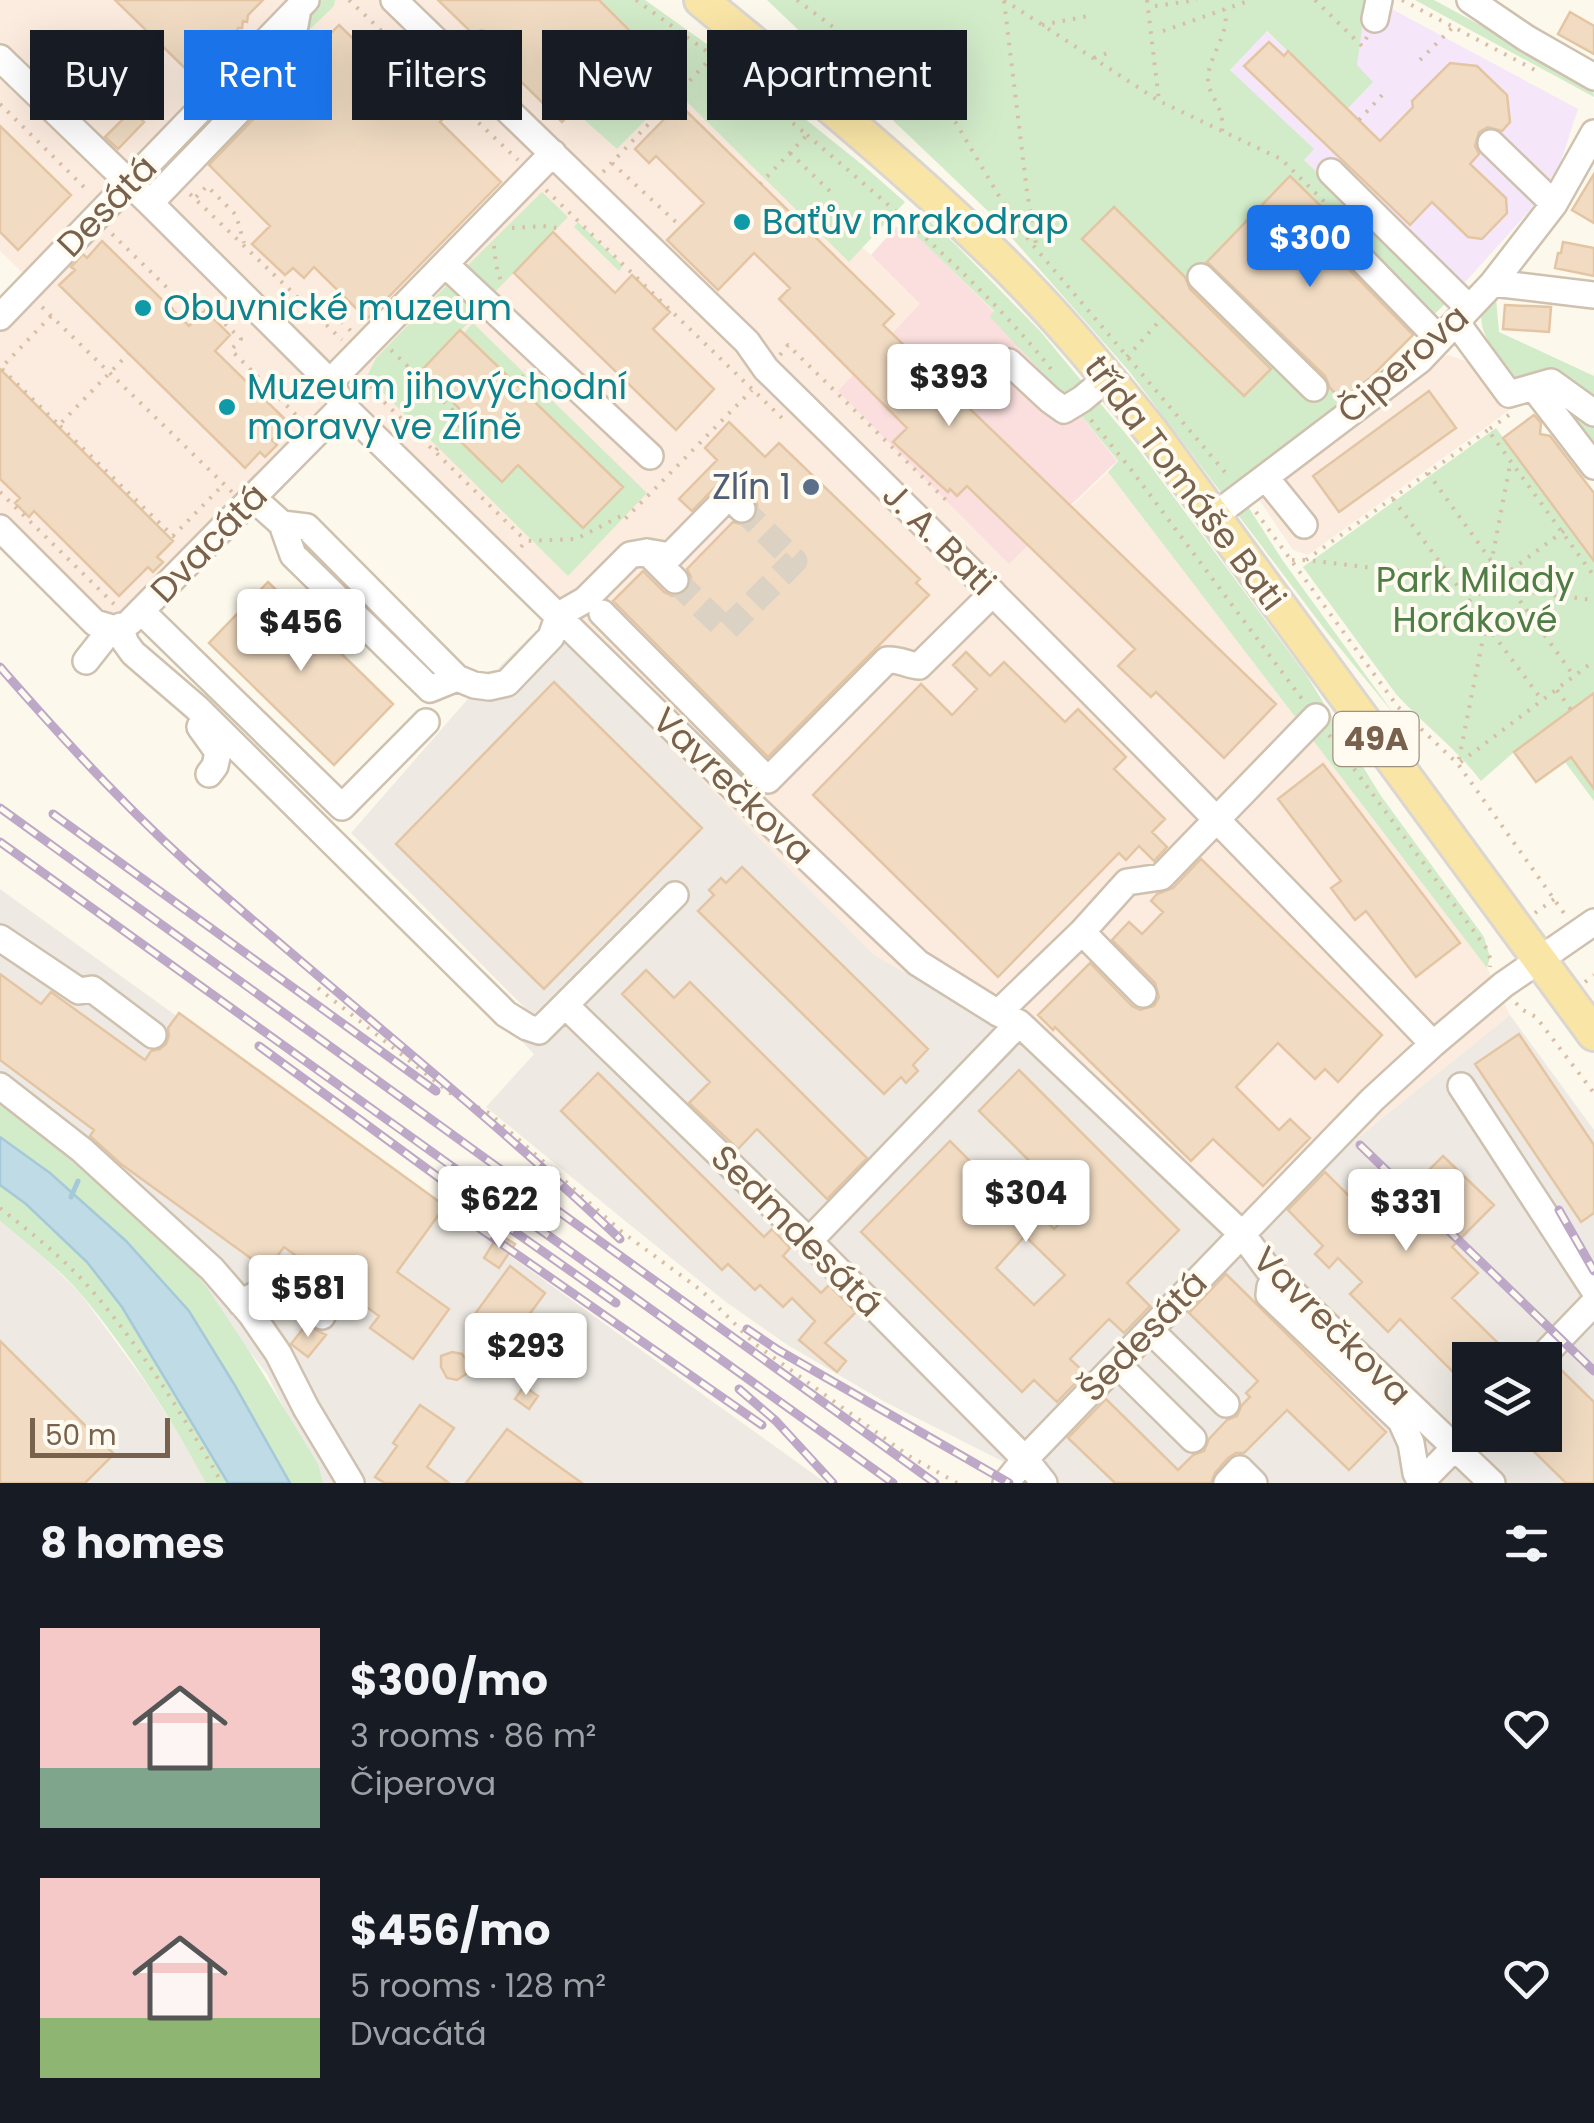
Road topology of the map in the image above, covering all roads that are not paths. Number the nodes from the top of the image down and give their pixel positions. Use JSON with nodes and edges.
{"nodes":[{"id":1,"x":394,"y":0,"type":"edge"},
{"id":2,"x":701,"y":0,"type":"edge"},
{"id":3,"x":1470,"y":0,"type":"edge"},
{"id":4,"x":302,"y":5,"type":"edge"},
{"id":5,"x":425,"y":30,"type":"edge"},
{"id":6,"x":0,"y":58,"type":"edge"},
{"id":7,"x":1594,"y":76,"type":"edge"},
{"id":8,"x":518,"y":120,"type":"edge"},
{"id":9,"x":1594,"y":133,"type":"edge"},
{"id":10,"x":1491,"y":142,"type":"dead end"},
{"id":11,"x":553,"y":153,"type":"junction"},
{"id":12,"x":1331,"y":172,"type":"dead end"},
{"id":13,"x":130,"y":182,"type":"junction"},
{"id":14,"x":150,"y":202,"type":"junction"},
{"id":15,"x":1554,"y":204,"type":"junction"},
{"id":16,"x":1338,"y":235,"type":"dead end"},
{"id":17,"x":446,"y":265,"type":"junction"},
{"id":18,"x":1201,"y":276,"type":"dead end"},
{"id":19,"x":1493,"y":283,"type":"junction"},
{"id":20,"x":1594,"y":295,"type":"edge"},
{"id":21,"x":0,"y":316,"type":"edge"},
{"id":22,"x":1455,"y":323,"type":"junction"},
{"id":23,"x":1009,"y":362,"type":"dead end"},
{"id":24,"x":1117,"y":367,"type":"junction"},
{"id":25,"x":330,"y":382,"type":"junction"},
{"id":26,"x":1314,"y":388,"type":"dead end"},
{"id":27,"x":1534,"y":388,"type":"junction"},
{"id":28,"x":343,"y":406,"type":"junction"},
{"id":29,"x":1594,"y":413,"type":"edge"},
{"id":30,"x":650,"y":456,"type":"dead end"},
{"id":31,"x":1594,"y":466,"type":"edge"},
{"id":32,"x":1266,"y":478,"type":"junction"},
{"id":33,"x":253,"y":498,"type":"junction"},
{"id":34,"x":742,"y":509,"type":"dead end"},
{"id":35,"x":1214,"y":516,"type":"junction"},
{"id":36,"x":190,"y":524,"type":"dead end"},
{"id":37,"x":1304,"y":525,"type":"dead end"},
{"id":38,"x":0,"y":528,"type":"edge"},
{"id":39,"x":209,"y":544,"type":"junction"},
{"id":40,"x":647,"y":552,"type":"junction"},
{"id":41,"x":675,"y":580,"type":"tunnel mouth"},
{"id":42,"x":993,"y":593,"type":"junction"},
{"id":43,"x":602,"y":612,"type":"dead end"},
{"id":44,"x":125,"y":618,"type":"junction"},
{"id":45,"x":558,"y":618,"type":"junction"},
{"id":46,"x":86,"y":661,"type":"dead end"},
{"id":47,"x":184,"y":696,"type":"junction"},
{"id":48,"x":1316,"y":717,"type":"road end"},
{"id":49,"x":426,"y":722,"type":"dead end"},
{"id":50,"x":210,"y":774,"type":"dead end"},
{"id":51,"x":1216,"y":818,"type":"junction"},
{"id":52,"x":675,"y":895,"type":"dead end"},
{"id":53,"x":1586,"y":928,"type":"edge"},
{"id":54,"x":1082,"y":932,"type":"junction"},
{"id":55,"x":0,"y":938,"type":"edge"},
{"id":56,"x":1540,"y":960,"type":"junction"},
{"id":57,"x":1142,"y":994,"type":"dead end"},
{"id":58,"x":565,"y":1005,"type":"junction"},
{"id":59,"x":1008,"y":1018,"type":"junction"},
{"id":60,"x":1594,"y":1034,"type":"edge"},
{"id":61,"x":153,"y":1035,"type":"dead end"},
{"id":62,"x":1433,"y":1044,"type":"junction"},
{"id":63,"x":0,"y":1086,"type":"edge"},
{"id":64,"x":1461,"y":1086,"type":"dead end"},
{"id":65,"x":1242,"y":1234,"type":"junction"},
{"id":66,"x":809,"y":1241,"type":"junction"},
{"id":67,"x":1276,"y":1277,"type":"junction"},
{"id":68,"x":1594,"y":1290,"type":"edge"},
{"id":69,"x":1594,"y":1302,"type":"edge"},
{"id":70,"x":241,"y":1303,"type":"junction"},
{"id":71,"x":322,"y":1316,"type":"dead end"},
{"id":72,"x":1150,"y":1330,"type":"junction"},
{"id":73,"x":1556,"y":1342,"type":"edge"},
{"id":74,"x":1117,"y":1364,"type":"junction"},
{"id":75,"x":1226,"y":1404,"type":"dead end"},
{"id":76,"x":1452,"y":1429,"type":"edge"},
{"id":77,"x":1193,"y":1438,"type":"dead end"},
{"id":78,"x":1452,"y":1450,"type":"edge"},
{"id":79,"x":1472,"y":1452,"type":"edge"},
{"id":80,"x":1025,"y":1460,"type":"junction"},
{"id":81,"x":351,"y":1483,"type":"edge"},
{"id":82,"x":1006,"y":1483,"type":"edge"},
{"id":83,"x":1044,"y":1483,"type":"edge"},
{"id":84,"x":1227,"y":1483,"type":"edge"},
{"id":85,"x":1254,"y":1483,"type":"edge"},
{"id":86,"x":1420,"y":1483,"type":"edge"},
{"id":87,"x":1492,"y":1483,"type":"edge"}],
"edges":[{"from":1,"to":5,"type":"street","name":"J. A. Bati"},
{"from":2,"to":24,"type":"main road","name":"třída Tomáše Bati","number":"49A"},
{"from":3,"to":7,"type":"street"},
{"from":4,"to":13,"type":"street","name":"Desátá"},
{"from":4,"to":14,"type":"street","name":"Desátá"},
{"from":6,"to":13,"type":"street","name":"Vavrečkova"},
{"from":8,"to":11,"type":"street","name":"J. A. Bati"},
{"from":9,"to":15,"type":"street","name":"Čiperova"},
{"from":10,"to":15,"type":"street"},
{"from":11,"to":17,"type":"street"},
{"from":11,"to":42,"type":"street","name":"J. A. Bati"},
{"from":12,"to":22,"type":"street"},
{"from":13,"to":14,"type":"street","name":"Vavrečkova"},
{"from":13,"to":21,"type":"street","name":"Desátá"},
{"from":14,"to":25,"type":"street","name":"Vavrečkova"},
{"from":15,"to":19,"type":"street","name":"Čiperova"},
{"from":16,"to":22,"type":"street"},
{"from":17,"to":25,"type":"street"},
{"from":17,"to":30,"type":"street"},
{"from":18,"to":26,"type":"street"},
{"from":19,"to":20,"type":"street"},
{"from":19,"to":22,"type":"street","name":"Čiperova"},
{"from":22,"to":27,"type":"street"},
{"from":22,"to":32,"type":"street","name":"Čiperova"},
{"from":23,"to":24,"type":"street"},
{"from":24,"to":35,"type":"main road","name":"třída Tomáše Bati","number":"49A"},
{"from":25,"to":28,"type":"street","name":"Vavrečkova"},
{"from":27,"to":29,"type":"street"},
{"from":27,"to":31,"type":"street"},
{"from":28,"to":33,"type":"street","name":"Dvacátá"},
{"from":28,"to":45,"type":"street","name":"Vavrečkova"},
{"from":32,"to":35,"type":"street","name":"Čiperova"},
{"from":32,"to":37,"type":"street"},
{"from":33,"to":39,"type":"street","name":"Dvacátá"},
{"from":33,"to":45,"type":"street"},
{"from":34,"to":40,"type":"street"},
{"from":35,"to":56,"type":"main road","name":"třída Tomáše Bati","number":"49A"},
{"from":36,"to":39,"type":"street"},
{"from":38,"to":44,"type":"street"},
{"from":39,"to":44,"type":"street","name":"Dvacátá"},
{"from":40,"to":41,"type":"street"},
{"from":40,"to":45,"type":"street"},
{"from":42,"to":43,"type":"street"},
{"from":42,"to":51,"type":"street","name":"J. A. Bati"},
{"from":44,"to":46,"type":"street","name":"Dvacátá"},
{"from":44,"to":47,"type":"street"},
{"from":44,"to":49,"type":"street"},
{"from":45,"to":59,"type":"street","name":"Vavrečkova"},
{"from":47,"to":50,"type":"street"},
{"from":47,"to":58,"type":"street"},
{"from":48,"to":51,"type":"street"},
{"from":51,"to":54,"type":"street"},
{"from":51,"to":62,"type":"street","name":"J. A. Bati"},
{"from":52,"to":58,"type":"street"},
{"from":53,"to":56,"type":"street","name":"Šedesátá"},
{"from":54,"to":57,"type":"street"},
{"from":54,"to":59,"type":"street"},
{"from":55,"to":61,"type":"street"},
{"from":56,"to":60,"type":"main road","name":"třída Tomáše Bati","number":"49A"},
{"from":56,"to":62,"type":"street","name":"Šedesátá"},
{"from":58,"to":66,"type":"street","name":"Sedmdesátá"},
{"from":59,"to":65,"type":"street","name":"Vavrečkova"},
{"from":59,"to":66,"type":"street"},
{"from":62,"to":65,"type":"street","name":"Šedesátá"},
{"from":63,"to":70,"type":"street"},
{"from":64,"to":68,"type":"street"},
{"from":65,"to":67,"type":"street","name":"Vavrečkova"},
{"from":65,"to":72,"type":"street","name":"Šedesátá"},
{"from":66,"to":80,"type":"street","name":"Sedmdesátá"},
{"from":67,"to":76,"type":"street","name":"Vavrečkova"},
{"from":67,"to":86,"type":"street"},
{"from":69,"to":73,"type":"street"},
{"from":70,"to":71,"type":"street"},
{"from":70,"to":81,"type":"street"},
{"from":72,"to":74,"type":"street","name":"Šedesátá"},
{"from":72,"to":75,"type":"street"},
{"from":74,"to":77,"type":"street"},
{"from":74,"to":80,"type":"street","name":"Šedesátá"},
{"from":78,"to":86,"type":"street"},
{"from":79,"to":87,"type":"street","name":"Vavrečkova"},
{"from":80,"to":82,"type":"street"},
{"from":80,"to":83,"type":"street","name":"Sedmdesátá"},
{"from":84,"to":85,"type":"street"}]}
